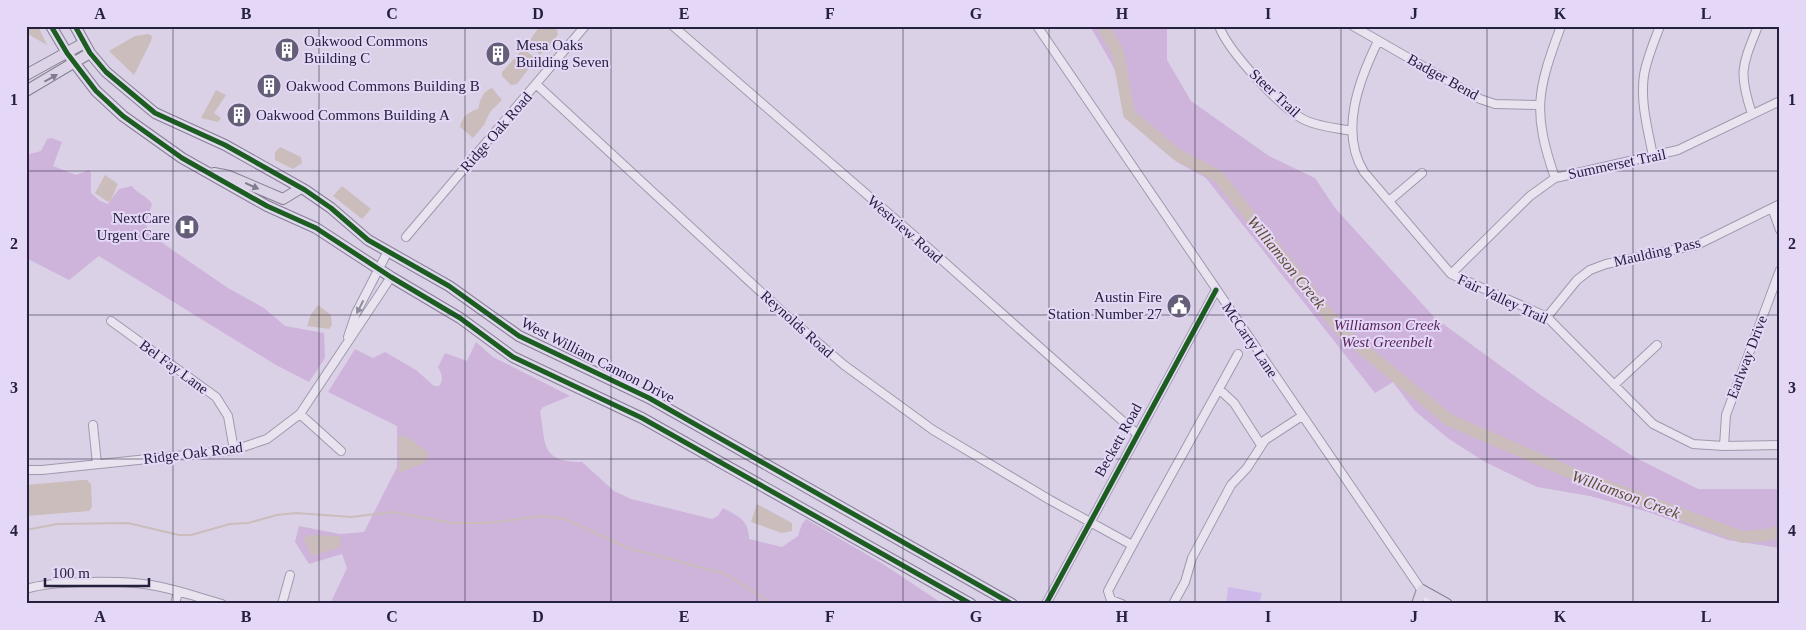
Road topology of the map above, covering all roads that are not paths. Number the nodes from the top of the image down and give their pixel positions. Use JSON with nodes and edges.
{"nodes":[{"id":1,"x":51,"y":26,"type":"edge"},
{"id":2,"x":75,"y":26,"type":"edge"},
{"id":3,"x":585,"y":26,"type":"edge"},
{"id":4,"x":673,"y":26,"type":"edge"},
{"id":5,"x":1037,"y":26,"type":"edge"},
{"id":6,"x":1219,"y":26,"type":"edge"},
{"id":7,"x":1353,"y":26,"type":"edge"},
{"id":8,"x":1561,"y":26,"type":"edge"},
{"id":9,"x":1660,"y":26,"type":"edge"},
{"id":10,"x":1758,"y":26,"type":"edge"},
{"id":11,"x":1378,"y":41,"type":"junction"},
{"id":12,"x":84,"y":43,"type":"junction"},
{"id":13,"x":67,"y":53,"type":"junction"},
{"id":14,"x":90,"y":53,"type":"junction"},
{"id":15,"x":75,"y":64,"type":"junction"},
{"id":16,"x":26,"y":75,"type":"edge"},
{"id":17,"x":537,"y":84,"type":"junction"},
{"id":18,"x":26,"y":91,"type":"edge"},
{"id":19,"x":1780,"y":101,"type":"edge"},
{"id":20,"x":1539,"y":105,"type":"junction"},
{"id":21,"x":1752,"y":114,"type":"junction"},
{"id":22,"x":1352,"y":131,"type":"junction"},
{"id":23,"x":1653,"y":156,"type":"junction"},
{"id":24,"x":206,"y":172,"type":"junction"},
{"id":25,"x":1422,"y":173,"type":"dead end"},
{"id":26,"x":1555,"y":178,"type":"junction"},
{"id":27,"x":301,"y":188,"type":"junction"},
{"id":28,"x":1389,"y":201,"type":"junction"},
{"id":29,"x":1780,"y":204,"type":"edge"},
{"id":30,"x":1772,"y":208,"type":"junction"},
{"id":31,"x":1780,"y":230,"type":"edge"},
{"id":32,"x":406,"y":237,"type":"dead end"},
{"id":33,"x":388,"y":251,"type":"junction"},
{"id":34,"x":379,"y":269,"type":"junction"},
{"id":35,"x":1780,"y":270,"type":"edge"},
{"id":36,"x":1451,"y":274,"type":"junction"},
{"id":37,"x":391,"y":277,"type":"junction"},
{"id":38,"x":1216,"y":290,"type":"junction"},
{"id":39,"x":1547,"y":317,"type":"junction"},
{"id":40,"x":111,"y":321,"type":"dead end"},
{"id":41,"x":1657,"y":345,"type":"dead end"},
{"id":42,"x":344,"y":346,"type":"junction"},
{"id":43,"x":1238,"y":354,"type":"dead end"},
{"id":44,"x":1614,"y":385,"type":"junction"},
{"id":45,"x":1219,"y":389,"type":"junction"},
{"id":46,"x":300,"y":414,"type":"junction"},
{"id":47,"x":1303,"y":418,"type":"junction"},
{"id":48,"x":93,"y":425,"type":"dead end"},
{"id":49,"x":1136,"y":433,"type":"junction"},
{"id":50,"x":1261,"y":445,"type":"junction"},
{"id":51,"x":1780,"y":445,"type":"edge"},
{"id":52,"x":1724,"y":446,"type":"junction"},
{"id":53,"x":234,"y":450,"type":"junction"},
{"id":54,"x":341,"y":451,"type":"dead end"},
{"id":55,"x":97,"y":464,"type":"junction"},
{"id":56,"x":26,"y":470,"type":"edge"},
{"id":57,"x":1089,"y":522,"type":"junction"},
{"id":58,"x":1133,"y":543,"type":"junction"},
{"id":59,"x":290,"y":575,"type":"dead end"},
{"id":60,"x":26,"y":590,"type":"edge"},
{"id":61,"x":1422,"y":590,"type":"junction"},
{"id":62,"x":178,"y":592,"type":"junction"},
{"id":63,"x":175,"y":604,"type":"edge"},
{"id":64,"x":222,"y":604,"type":"edge"},
{"id":65,"x":282,"y":604,"type":"edge"},
{"id":66,"x":971,"y":604,"type":"edge"},
{"id":67,"x":1012,"y":604,"type":"edge"},
{"id":68,"x":1046,"y":604,"type":"edge"},
{"id":69,"x":1122,"y":604,"type":"edge"},
{"id":70,"x":1173,"y":604,"type":"edge"},
{"id":71,"x":1417,"y":604,"type":"edge"},
{"id":72,"x":1431,"y":604,"type":"edge"},
{"id":73,"x":1447,"y":604,"type":"edge"}],
"edges":[{"from":1,"to":13,"type":"main road","name":"West William Cannon Drive"},
{"from":2,"to":12,"type":"main road","name":"West William Cannon Drive"},
{"from":3,"to":17,"type":"street","name":"Ridge Oak Road"},
{"from":4,"to":49,"type":"street","name":"Westview Road"},
{"from":5,"to":38,"type":"street","name":"McCarty Lane"},
{"from":6,"to":22,"type":"street","name":"Steer Trail"},
{"from":7,"to":11,"type":"street","name":"Badger Bend"},
{"from":8,"to":20,"type":"street"},
{"from":9,"to":23,"type":"street"},
{"from":10,"to":21,"type":"street"},
{"from":11,"to":20,"type":"street","name":"Badger Bend"},
{"from":11,"to":22,"type":"street","name":"Fair Valley Trail"},
{"from":12,"to":13,"type":"main road"},
{"from":12,"to":14,"type":"main road","name":"West William Cannon Drive"},
{"from":13,"to":15,"type":"main road","name":"West William Cannon Drive"},
{"from":13,"to":16,"type":"main road"},
{"from":14,"to":15,"type":"main road"},
{"from":14,"to":27,"type":"main road","name":"West William Cannon Drive"},
{"from":18,"to":15,"type":"main road","one_way":true},
{"from":15,"to":24,"type":"main road","name":"West William Cannon Drive"},
{"from":17,"to":32,"type":"street","name":"Ridge Oak Road"},
{"from":17,"to":57,"type":"street","name":"Reynolds Road"},
{"from":19,"to":21,"type":"street","name":"Summerset Trail"},
{"from":20,"to":26,"type":"street"},
{"from":21,"to":23,"type":"street","name":"Summerset Trail"},
{"from":22,"to":28,"type":"street","name":"Fair Valley Trail"},
{"from":23,"to":26,"type":"street","name":"Summerset Trail"},
{"from":24,"to":27,"type":"main road","one_way":true},
{"from":24,"to":34,"type":"main road","name":"West William Cannon Drive"},
{"from":25,"to":28,"type":"street"},
{"from":26,"to":36,"type":"street","name":"Summerset Trail"},
{"from":27,"to":33,"type":"main road","name":"West William Cannon Drive"},
{"from":28,"to":36,"type":"street","name":"Fair Valley Trail"},
{"from":29,"to":30,"type":"street","name":"Maulding Pass"},
{"from":30,"to":31,"type":"street"},
{"from":30,"to":39,"type":"street","name":"Maulding Pass"},
{"from":33,"to":34,"type":"street","name":"Ridge Oak Road"},
{"from":33,"to":67,"type":"main road","name":"West William Cannon Drive"},
{"from":34,"to":37,"type":"main road","name":"West William Cannon Drive"},
{"from":34,"to":42,"type":"street","name":"Ridge Oak Road","one_way":true},
{"from":35,"to":52,"type":"street","name":"Earlway Drive"},
{"from":36,"to":39,"type":"street","name":"Fair Valley Trail"},
{"from":37,"to":42,"type":"street","name":"Ridge Oak Road"},
{"from":37,"to":66,"type":"main road","name":"West William Cannon Drive"},
{"from":38,"to":47,"type":"street","name":"McCarty Lane"},
{"from":38,"to":49,"type":"street","name":"Beckett Road"},
{"from":39,"to":44,"type":"street","name":"Fair Valley Trail"},
{"from":40,"to":53,"type":"street","name":"Bel Fay Lane"},
{"from":41,"to":44,"type":"street"},
{"from":42,"to":46,"type":"street","name":"Ridge Oak Road"},
{"from":43,"to":45,"type":"street"},
{"from":44,"to":52,"type":"street","name":"Fair Valley Trail"},
{"from":45,"to":50,"type":"street"},
{"from":45,"to":58,"type":"street"},
{"from":46,"to":53,"type":"street","name":"Ridge Oak Road"},
{"from":46,"to":54,"type":"street"},
{"from":47,"to":50,"type":"street"},
{"from":47,"to":61,"type":"street","name":"McCarty Lane"},
{"from":48,"to":55,"type":"street"},
{"from":49,"to":57,"type":"street","name":"Beckett Road"},
{"from":50,"to":70,"type":"street"},
{"from":51,"to":52,"type":"street","name":"Fair Valley Trail"},
{"from":53,"to":55,"type":"street","name":"Ridge Oak Road"},
{"from":55,"to":56,"type":"street","name":"Ridge Oak Road"},
{"from":57,"to":58,"type":"street","name":"Reynolds Road"},
{"from":57,"to":68,"type":"street","name":"Beckett Road"},
{"from":58,"to":69,"type":"street"},
{"from":59,"to":65,"type":"street"},
{"from":60,"to":62,"type":"street"},
{"from":61,"to":71,"type":"main road"},
{"from":61,"to":72,"type":"street","name":"McCarty Lane"},
{"from":61,"to":73,"type":"main road"},
{"from":62,"to":63,"type":"street"},
{"from":62,"to":64,"type":"street"}]}
